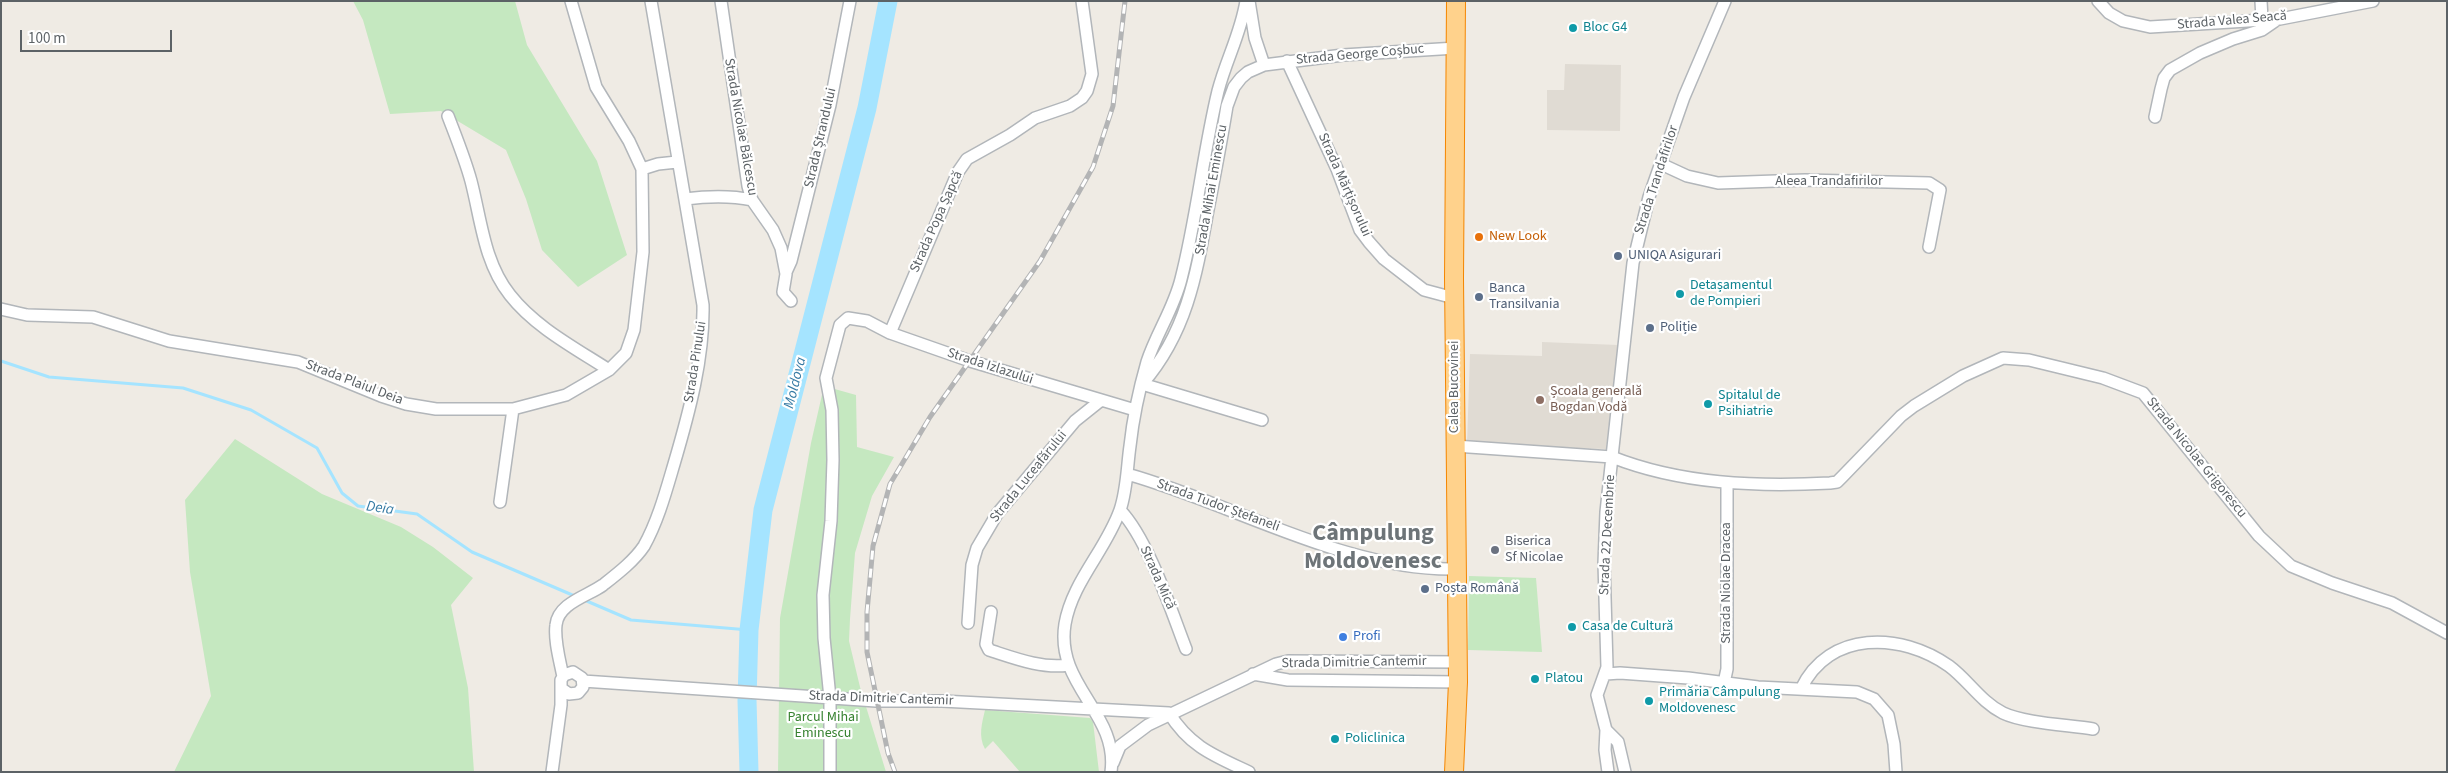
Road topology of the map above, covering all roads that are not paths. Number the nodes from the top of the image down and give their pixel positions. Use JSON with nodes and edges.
{"nodes":[{"id":1,"x":571,"y":1,"type":"edge"},
{"id":2,"x":651,"y":1,"type":"edge"},
{"id":3,"x":721,"y":1,"type":"edge"},
{"id":4,"x":850,"y":1,"type":"edge"},
{"id":5,"x":1082,"y":1,"type":"edge"},
{"id":6,"x":1247,"y":1,"type":"edge"},
{"id":7,"x":1456,"y":1,"type":"edge"},
{"id":8,"x":1725,"y":1,"type":"edge"},
{"id":9,"x":2098,"y":1,"type":"edge"},
{"id":10,"x":2261,"y":1,"type":"edge"},
{"id":11,"x":2373,"y":1,"type":"edge"},
{"id":12,"x":2280,"y":18,"type":"junction"},
{"id":13,"x":2262,"y":19,"type":"junction"},
{"id":14,"x":1456,"y":48,"type":"junction"},
{"id":15,"x":1287,"y":61,"type":"junction"},
{"id":16,"x":1264,"y":65,"type":"junction"},
{"id":17,"x":448,"y":116,"type":"dead end"},
{"id":18,"x":2155,"y":117,"type":"dead end"},
{"id":19,"x":678,"y":162,"type":"junction"},
{"id":20,"x":1660,"y":164,"type":"junction"},
{"id":21,"x":642,"y":169,"type":"junction"},
{"id":22,"x":685,"y":199,"type":"junction"},
{"id":23,"x":752,"y":200,"type":"junction"},
{"id":24,"x":1929,"y":248,"type":"dead end"},
{"id":25,"x":786,"y":274,"type":"junction"},
{"id":26,"x":1454,"y":298,"type":"junction"},
{"id":27,"x":791,"y":301,"type":"dead end"},
{"id":28,"x":1,"y":309,"type":"edge"},
{"id":29,"x":890,"y":333,"type":"junction"},
{"id":30,"x":609,"y":370,"type":"junction"},
{"id":31,"x":1142,"y":384,"type":"junction"},
{"id":32,"x":1100,"y":401,"type":"junction"},
{"id":33,"x":513,"y":408,"type":"junction"},
{"id":34,"x":1135,"y":410,"type":"junction"},
{"id":35,"x":1262,"y":420,"type":"dead end"},
{"id":36,"x":1455,"y":446,"type":"junction"},
{"id":37,"x":1612,"y":457,"type":"junction"},
{"id":38,"x":1127,"y":474,"type":"junction"},
{"id":39,"x":1727,"y":483,"type":"junction"},
{"id":40,"x":500,"y":502,"type":"dead end"},
{"id":41,"x":1120,"y":510,"type":"junction"},
{"id":42,"x":1455,"y":570,"type":"junction"},
{"id":43,"x":991,"y":612,"type":"dead end"},
{"id":44,"x":968,"y":623,"type":"dead end"},
{"id":45,"x":2447,"y":634,"type":"edge"},
{"id":46,"x":1186,"y":649,"type":"dead end"},
{"id":47,"x":1458,"y":662,"type":"junction"},
{"id":48,"x":1068,"y":665,"type":"junction"},
{"id":49,"x":1253,"y":674,"type":"junction"},
{"id":50,"x":1606,"y":674,"type":"junction"},
{"id":51,"x":1458,"y":682,"type":"junction"},
{"id":52,"x":563,"y":683,"type":"junction"},
{"id":53,"x":587,"y":683,"type":"junction"},
{"id":54,"x":1724,"y":683,"type":"junction"},
{"id":55,"x":1801,"y":689,"type":"junction"},
{"id":56,"x":830,"y":698,"type":"junction"},
{"id":57,"x":1094,"y":710,"type":"junction"},
{"id":58,"x":1169,"y":713,"type":"junction"},
{"id":59,"x":2093,"y":729,"type":"dead end"},
{"id":60,"x":1606,"y":730,"type":"junction"},
{"id":61,"x":1111,"y":769,"type":"edge"},
{"id":62,"x":552,"y":772,"type":"edge"},
{"id":63,"x":830,"y":772,"type":"edge"},
{"id":64,"x":1249,"y":772,"type":"edge"},
{"id":65,"x":1454,"y":772,"type":"edge"},
{"id":66,"x":1608,"y":772,"type":"edge"},
{"id":67,"x":1625,"y":772,"type":"edge"},
{"id":68,"x":1896,"y":772,"type":"edge"}],
"edges":[{"from":1,"to":21,"type":"street"},
{"from":2,"to":19,"type":"street","name":"Strada Pinului"},
{"from":3,"to":23,"type":"street","name":"Strada Nicolae Bălcescu"},
{"from":4,"to":25,"type":"street","name":"Strada Ștrandului"},
{"from":5,"to":29,"type":"street","name":"Strada Popa Șapcă"},
{"from":6,"to":16,"type":"street","name":"Strada Mihai Eminescu"},
{"from":6,"to":31,"type":"street","name":"Strada Mihai Eminescu"},
{"from":7,"to":14,"type":"highway","name":"Calea Bucovinei"},
{"from":8,"to":20,"type":"street","name":"Strada Trandafirilor"},
{"from":9,"to":13,"type":"street","name":"Strada Valea Seacă"},
{"from":10,"to":13,"type":"street"},
{"from":11,"to":12,"type":"street","name":"Strada Valea Seacă"},
{"from":12,"to":13,"type":"street","name":"Strada Valea Seacă"},
{"from":12,"to":18,"type":"street"},
{"from":14,"to":15,"type":"street","name":"Strada George Coșbuc"},
{"from":14,"to":26,"type":"highway","name":"Calea Bucovinei"},
{"from":15,"to":16,"type":"street","name":"Strada George Coșbuc"},
{"from":15,"to":26,"type":"street","name":"Strada Mărțișorului"},
{"from":16,"to":31,"type":"street","name":"Strada Mihai Eminescu"},
{"from":17,"to":30,"type":"street"},
{"from":19,"to":21,"type":"street"},
{"from":19,"to":22,"type":"street","name":"Strada Pinului"},
{"from":20,"to":24,"type":"street","name":"Aleea Trandafirilor"},
{"from":20,"to":37,"type":"street","name":"Strada Trandafirilor"},
{"from":21,"to":30,"type":"street","name":"Strada Plaiul Deia"},
{"from":22,"to":23,"type":"street"},
{"from":22,"to":52,"type":"street","name":"Strada Pinului"},
{"from":23,"to":25,"type":"street","name":"Strada Nicolae Bălcescu"},
{"from":25,"to":27,"type":"street","name":"Strada Nicolae Bălcescu"},
{"from":26,"to":36,"type":"highway","name":"Calea Bucovinei"},
{"from":28,"to":33,"type":"street","name":"Strada Plaiul Deia"},
{"from":29,"to":32,"type":"street","name":"Strada Izlazului"},
{"from":29,"to":56,"type":"street","name":"Strada Izlazului"},
{"from":30,"to":33,"type":"street","name":"Strada Plaiul Deia"},
{"from":31,"to":34,"type":"street","name":"Strada Mihai Eminescu"},
{"from":31,"to":35,"type":"street"},
{"from":32,"to":34,"type":"street","name":"Strada Izlazului"},
{"from":32,"to":44,"type":"street","name":"Strada Luceafărului"},
{"from":33,"to":40,"type":"street"},
{"from":34,"to":38,"type":"street","name":"Strada Mihai Eminescu"},
{"from":36,"to":37,"type":"street","name":"Strada Nicolae Grigorescu"},
{"from":36,"to":42,"type":"highway","name":"Calea Bucovinei"},
{"from":37,"to":39,"type":"street","name":"Strada Nicolae Grigorescu"},
{"from":37,"to":50,"type":"street","name":"Strada 22 Decembrie"},
{"from":38,"to":41,"type":"street","name":"Strada Mihai Eminescu"},
{"from":38,"to":42,"type":"street","name":"Strada Tudor Ștefaneli"},
{"from":39,"to":45,"type":"street","name":"Strada Nicolae Grigorescu"},
{"from":39,"to":54,"type":"street","name":"Strada Niolae Dracea"},
{"from":41,"to":46,"type":"street","name":"Strada Mică"},
{"from":41,"to":48,"type":"street","name":"Strada Mihai Eminescu"},
{"from":42,"to":47,"type":"highway","name":"Calea Bucovinei"},
{"from":43,"to":48,"type":"street"},
{"from":47,"to":49,"type":"street","name":"Strada Dimitrie Cantemir"},
{"from":47,"to":51,"type":"highway","name":"Calea Bucovinei"},
{"from":48,"to":57,"type":"street","name":"Strada Mihai Eminescu"},
{"from":49,"to":51,"type":"street","name":"Strada Dimitrie Cantemir"},
{"from":49,"to":58,"type":"street","name":"Strada Dimitrie Cantemir"},
{"from":50,"to":54,"type":"street"},
{"from":50,"to":60,"type":"street","name":"Strada 22 Decembrie"},
{"from":51,"to":65,"type":"highway","name":"Calea Bucovinei"},
{"from":52,"to":53,"type":"street"},
{"from":52,"to":53,"type":"street"},
{"from":52,"to":62,"type":"street","name":"Strada Pinului"},
{"from":53,"to":56,"type":"street","name":"Strada Dimitrie Cantemir"},
{"from":54,"to":55,"type":"street"},
{"from":55,"to":59,"type":"street"},
{"from":55,"to":68,"type":"street"},
{"from":56,"to":57,"type":"street","name":"Strada Dimitrie Cantemir"},
{"from":56,"to":63,"type":"street"},
{"from":57,"to":58,"type":"street","name":"Strada Dimitrie Cantemir"},
{"from":57,"to":61,"type":"street","name":"Strada Mihai Eminescu"},
{"from":58,"to":61,"type":"street","name":"Strada Dimitrie Cantemir"},
{"from":58,"to":64,"type":"street"},
{"from":60,"to":66,"type":"street"},
{"from":60,"to":67,"type":"street"}]}
